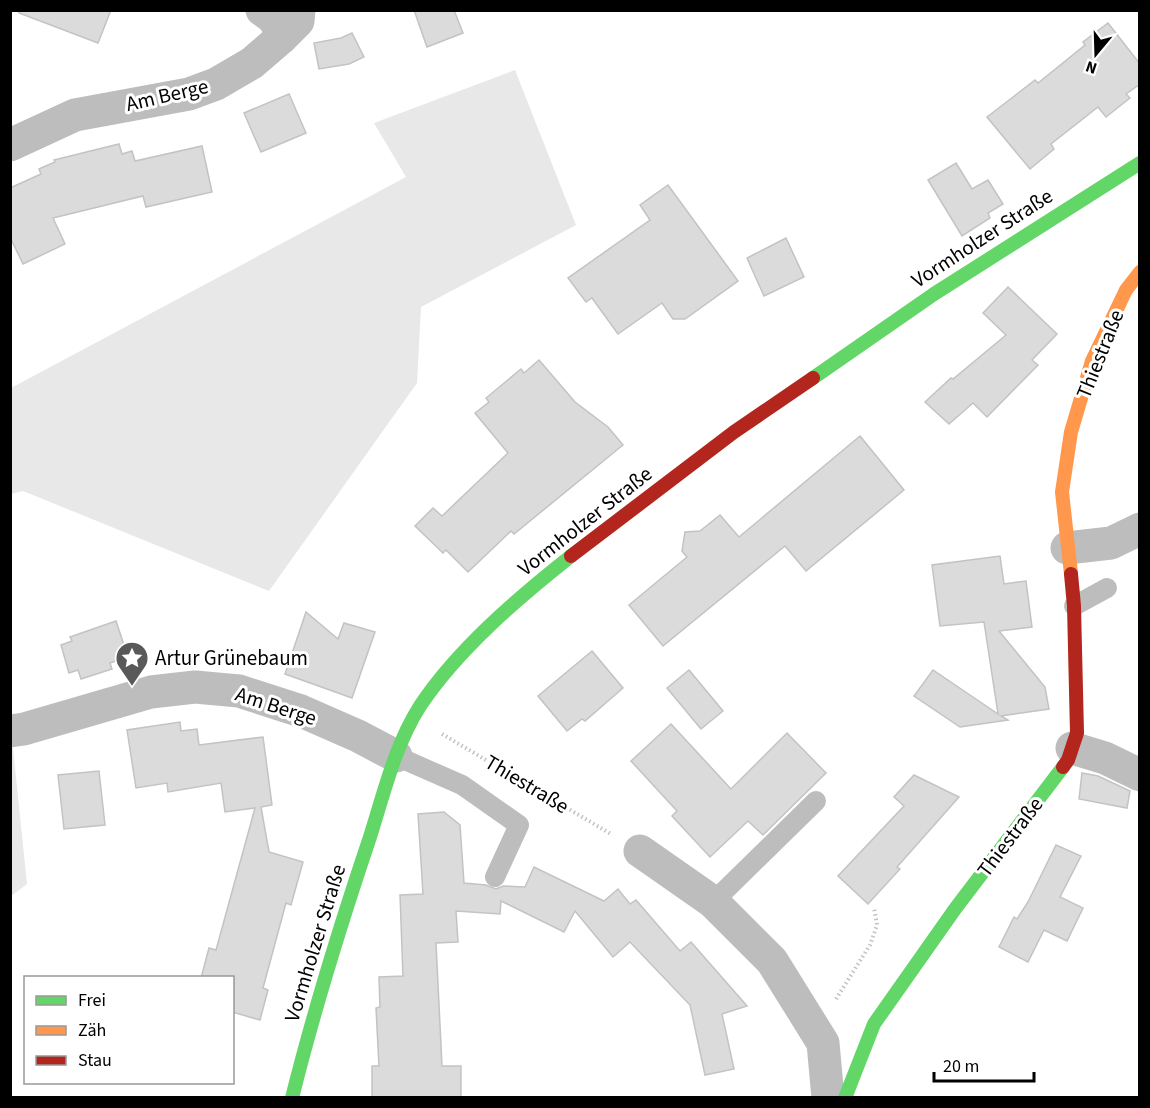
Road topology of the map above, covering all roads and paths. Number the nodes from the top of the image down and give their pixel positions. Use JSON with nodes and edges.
{"nodes":[{"id":1,"x":261,"y":10,"type":"edge"},
{"id":2,"x":293,"y":23,"type":"edge"},
{"id":3,"x":10,"y":145,"type":"edge"},
{"id":4,"x":1140,"y":164,"type":"edge"},
{"id":5,"x":1140,"y":272,"type":"edge"},
{"id":6,"x":1140,"y":530,"type":"edge"},
{"id":7,"x":1067,"y":548,"type":"junction"},
{"id":8,"x":1107,"y":588,"type":"dead end"},
{"id":9,"x":1074,"y":606,"type":"junction"},
{"id":10,"x":415,"y":717,"type":"junction"},
{"id":11,"x":10,"y":731,"type":"edge"},
{"id":12,"x":1072,"y":748,"type":"junction"},
{"id":13,"x":396,"y":756,"type":"junction"},
{"id":14,"x":1140,"y":775,"type":"edge"},
{"id":15,"x":816,"y":801,"type":"dead end"},
{"id":16,"x":640,"y":851,"type":"joint"},
{"id":17,"x":495,"y":877,"type":"dead end"},
{"id":18,"x":713,"y":902,"type":"junction"},
{"id":19,"x":874,"y":907,"type":"dead end"},
{"id":20,"x":823,"y":1043,"type":"junction"},
{"id":21,"x":292,"y":1098,"type":"edge"},
{"id":22,"x":828,"y":1098,"type":"edge"},
{"id":23,"x":845,"y":1098,"type":"edge"}],
"edges":[{"from":1,"to":2,"type":"street"},
{"from":2,"to":3,"type":"street","name":"Am Berge"},
{"from":4,"to":10,"type":"main road","name":"Vormholzer Straße"},
{"from":5,"to":7,"type":"main road","name":"Thiestraße"},
{"from":6,"to":7,"type":"street"},
{"from":7,"to":9,"type":"main road","name":"Thiestraße"},
{"from":8,"to":9,"type":"lane"},
{"from":9,"to":12,"type":"main road","name":"Thiestraße"},
{"from":10,"to":13,"type":"main road","name":"Vormholzer Straße"},
{"from":10,"to":16,"type":"path","name":"Thiestraße"},
{"from":11,"to":13,"type":"street","name":"Am Berge"},
{"from":12,"to":14,"type":"street"},
{"from":12,"to":23,"type":"main road","name":"Thiestraße"},
{"from":13,"to":17,"type":"lane"},
{"from":13,"to":21,"type":"main road","name":"Vormholzer Straße"},
{"from":15,"to":18,"type":"lane"},
{"from":16,"to":18,"type":"street"},
{"from":18,"to":20,"type":"street"},
{"from":19,"to":20,"type":"path"},
{"from":20,"to":22,"type":"street"}]}
